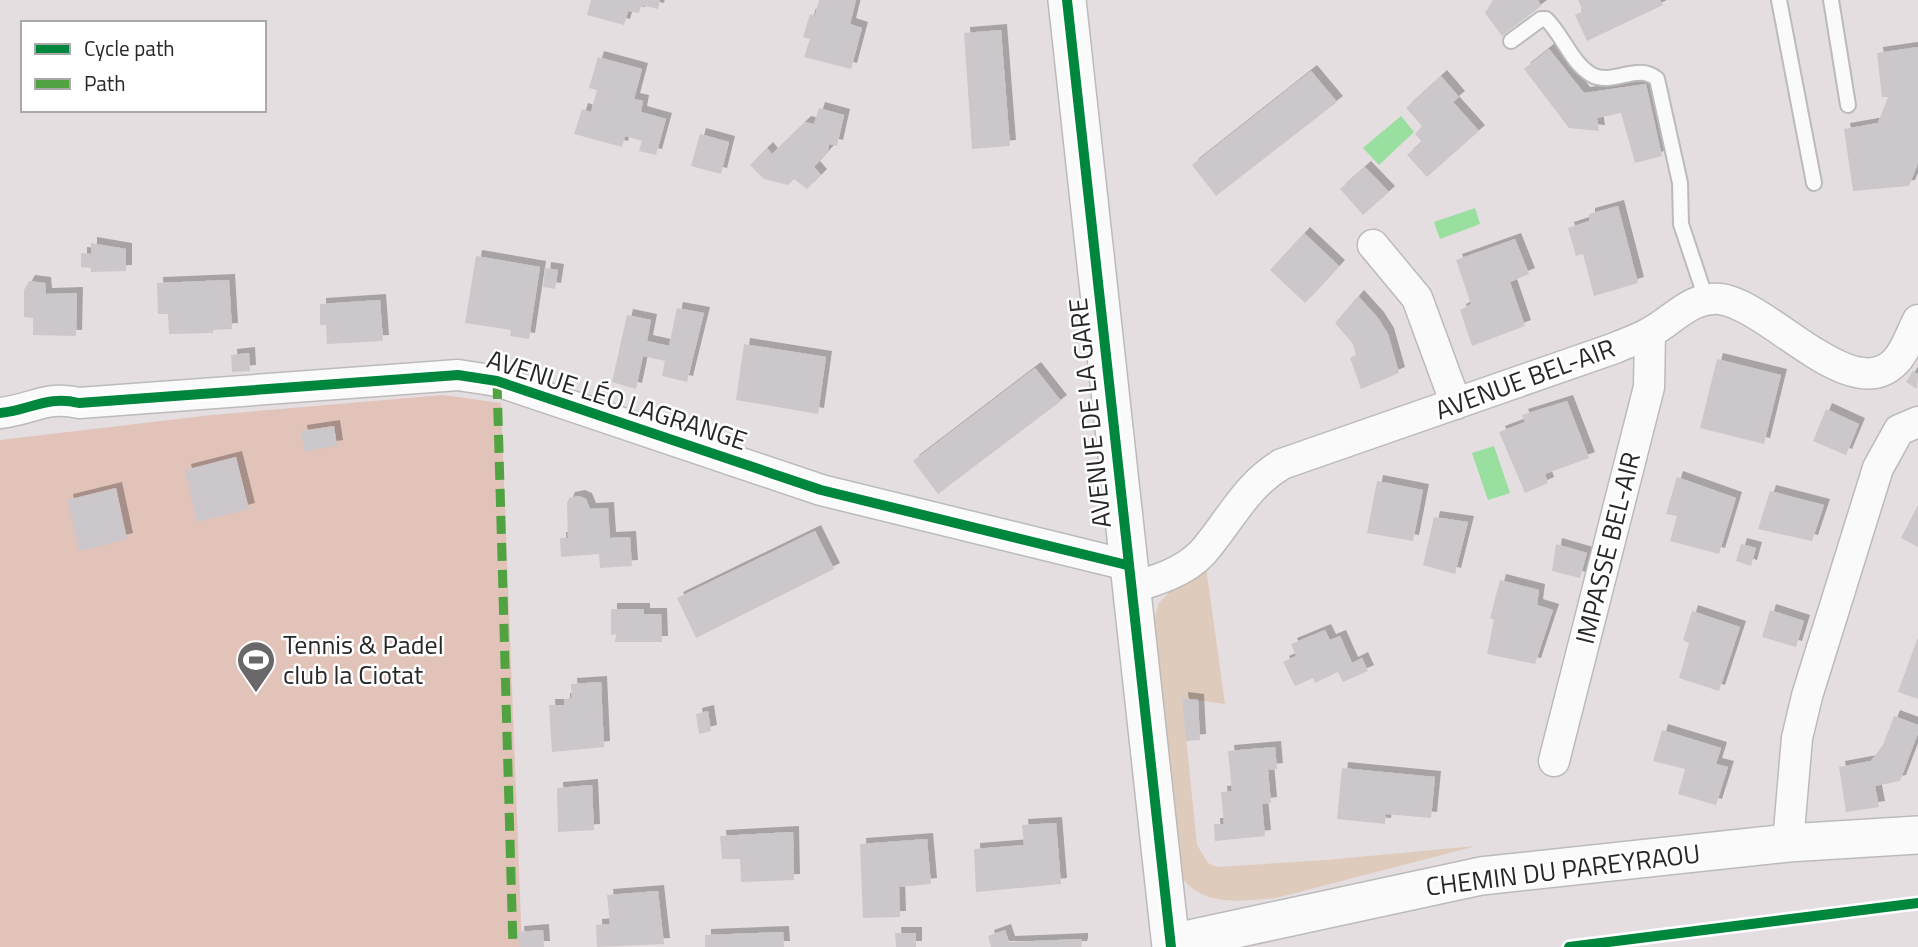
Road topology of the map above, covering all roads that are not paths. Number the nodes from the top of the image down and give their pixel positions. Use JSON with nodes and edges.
{"nodes":[{"id":1,"x":1067,"y":0,"type":"edge"},
{"id":2,"x":1779,"y":0,"type":"edge"},
{"id":3,"x":1830,"y":0,"type":"edge"},
{"id":4,"x":1511,"y":41,"type":"dead end"},
{"id":5,"x":1848,"y":106,"type":"dead end"},
{"id":6,"x":1814,"y":183,"type":"dead end"},
{"id":7,"x":1373,"y":245,"type":"dead end"},
{"id":8,"x":1706,"y":299,"type":"junction"},
{"id":9,"x":1918,"y":320,"type":"edge"},
{"id":10,"x":1650,"y":333,"type":"junction"},
{"id":11,"x":1457,"y":404,"type":"junction"},
{"id":12,"x":0,"y":413,"type":"edge"},
{"id":13,"x":1918,"y":422,"type":"edge"},
{"id":14,"x":1129,"y":576,"type":"junction"},
{"id":15,"x":1554,"y":761,"type":"dead end"},
{"id":16,"x":1918,"y":835,"type":"edge"},
{"id":17,"x":1788,"y":843,"type":"junction"},
{"id":18,"x":1171,"y":945,"type":"edge"}],
"edges":[{"from":1,"to":14,"type":"street","name":"AVENUE DE LA GARE"},
{"from":2,"to":6,"type":"lane"},
{"from":3,"to":5,"type":"lane"},
{"from":4,"to":8,"type":"lane"},
{"from":7,"to":11,"type":"street"},
{"from":8,"to":9,"type":"street"},
{"from":8,"to":10,"type":"street","name":"AVENUE BEL-AIR"},
{"from":10,"to":11,"type":"street","name":"AVENUE BEL-AIR"},
{"from":10,"to":15,"type":"street","name":"IMPASSE BEL-AIR"},
{"from":11,"to":14,"type":"street","name":"AVENUE BEL-AIR"},
{"from":12,"to":14,"type":"street","name":"AVENUE LÉO LAGRANGE"},
{"from":13,"to":17,"type":"street"},
{"from":14,"to":18,"type":"street","name":"AVENUE DE LA GARE"},
{"from":16,"to":17,"type":"street","name":"CHEMIN DU PAREYRAOU"},
{"from":17,"to":18,"type":"street","name":"CHEMIN DU PAREYRAOU"}]}
